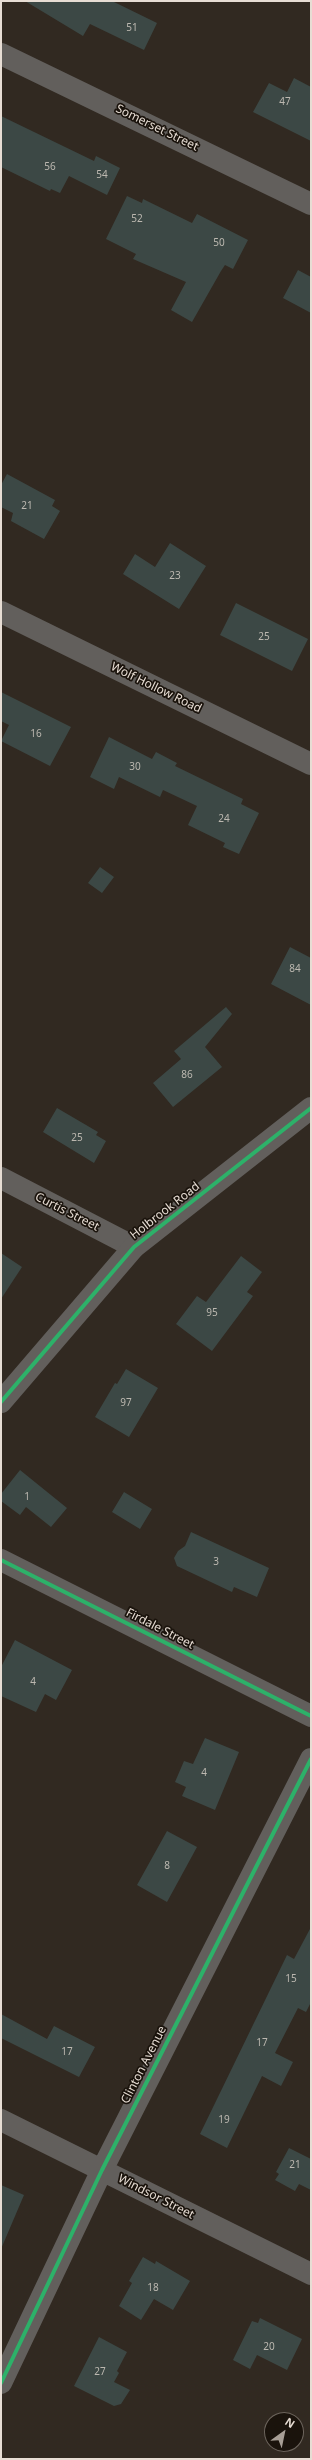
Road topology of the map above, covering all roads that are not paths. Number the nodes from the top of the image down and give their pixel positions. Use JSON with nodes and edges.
{"nodes":[{"id":1,"x":1,"y":54,"type":"edge"},
{"id":2,"x":311,"y":204,"type":"edge"},
{"id":3,"x":1,"y":612,"type":"edge"},
{"id":4,"x":311,"y":764,"type":"edge"},
{"id":5,"x":311,"y":1108,"type":"edge"},
{"id":6,"x":1,"y":1178,"type":"edge"},
{"id":7,"x":134,"y":1247,"type":"junction"},
{"id":8,"x":1,"y":1402,"type":"edge"},
{"id":9,"x":1,"y":1560,"type":"edge"},
{"id":10,"x":311,"y":1716,"type":"edge"},
{"id":11,"x":311,"y":1759,"type":"edge"},
{"id":12,"x":1,"y":2120,"type":"edge"},
{"id":13,"x":102,"y":2170,"type":"junction"},
{"id":14,"x":311,"y":2274,"type":"edge"},
{"id":15,"x":1,"y":2383,"type":"edge"}],
"edges":[{"from":1,"to":2,"type":"street","name":"Somerset Street"},
{"from":3,"to":4,"type":"street","name":"Wolf Hollow Road"},
{"from":5,"to":7,"type":"street","name":"Holbrook Road"},
{"from":6,"to":7,"type":"street","name":"Curtis Street"},
{"from":7,"to":8,"type":"street","name":"Holbrook Road"},
{"from":9,"to":10,"type":"street","name":"Firdale Street"},
{"from":11,"to":13,"type":"street","name":"Clinton Avenue"},
{"from":12,"to":13,"type":"street","name":"Windsor Street"},
{"from":13,"to":14,"type":"street","name":"Windsor Street"},
{"from":13,"to":15,"type":"street","name":"Clinton Avenue"}]}
